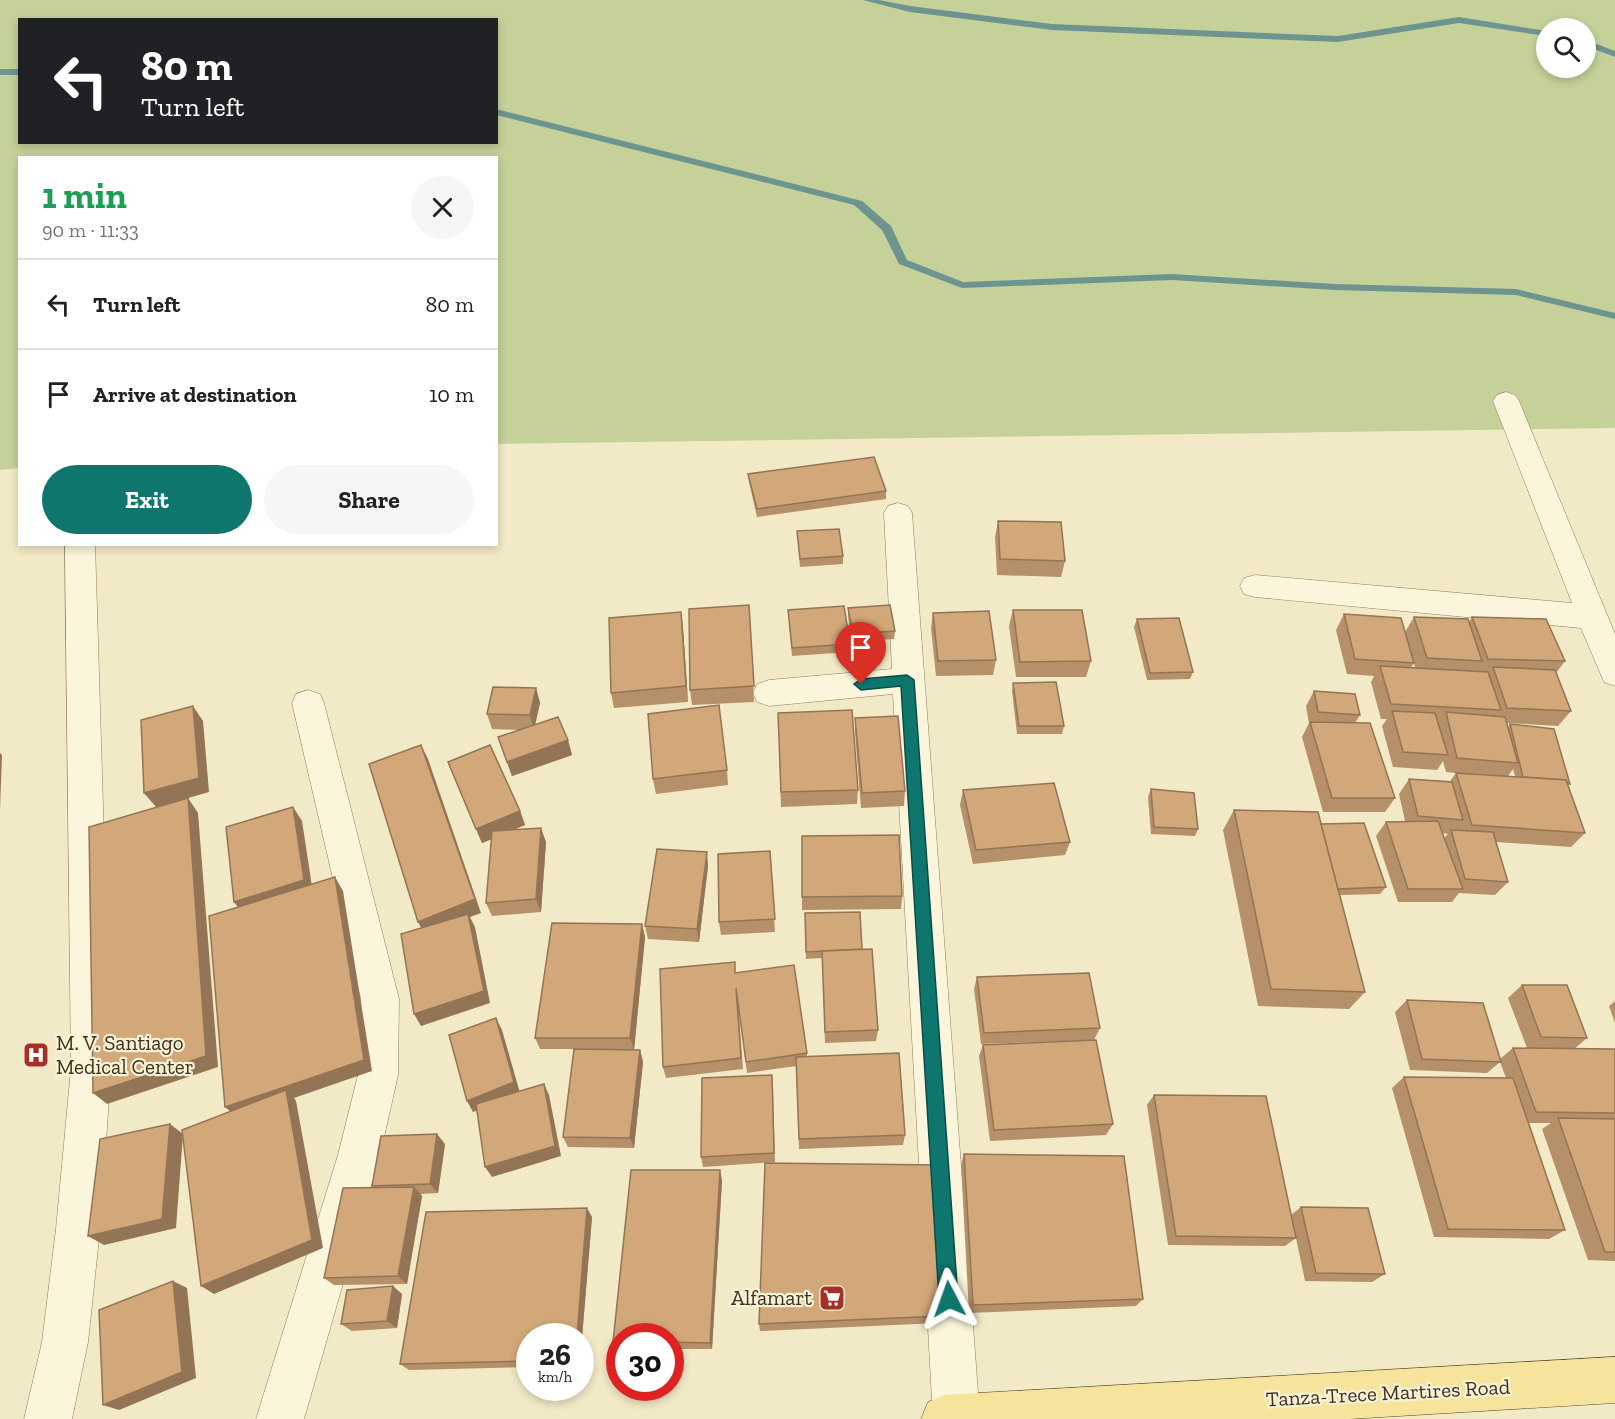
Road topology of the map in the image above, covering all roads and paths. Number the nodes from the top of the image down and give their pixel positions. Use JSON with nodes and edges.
{"nodes":[{"id":1,"x":1506,"y":401,"type":"dead end"},
{"id":2,"x":898,"y":513,"type":"dead end"},
{"id":3,"x":80,"y":546,"type":"edge"},
{"id":4,"x":1255,"y":586,"type":"dead end"},
{"id":5,"x":1593,"y":617,"type":"junction"},
{"id":6,"x":1615,"y":673,"type":"edge"},
{"id":7,"x":907,"y":680,"type":"junction"},
{"id":8,"x":769,"y":693,"type":"dead end"},
{"id":9,"x":308,"y":704,"type":"dead end"},
{"id":10,"x":1615,"y":1380,"type":"edge"},
{"id":11,"x":1288,"y":1409,"type":"edge"},
{"id":12,"x":951,"y":1418,"type":"edge"},
{"id":13,"x":48,"y":1419,"type":"edge"},
{"id":14,"x":280,"y":1419,"type":"edge"}],
"edges":[{"from":1,"to":5,"type":"street"},
{"from":2,"to":7,"type":"street"},
{"from":3,"to":13,"type":"street"},
{"from":4,"to":5,"type":"street"},
{"from":5,"to":6,"type":"street"},
{"from":7,"to":8,"type":"street"},
{"from":7,"to":12,"type":"street"},
{"from":9,"to":14,"type":"street"},
{"from":10,"to":11,"type":"main road","name":"Tanza-Trece Martires Road"},
{"from":11,"to":12,"type":"main road","name":"Tanza-Trece Martires Road"}]}
